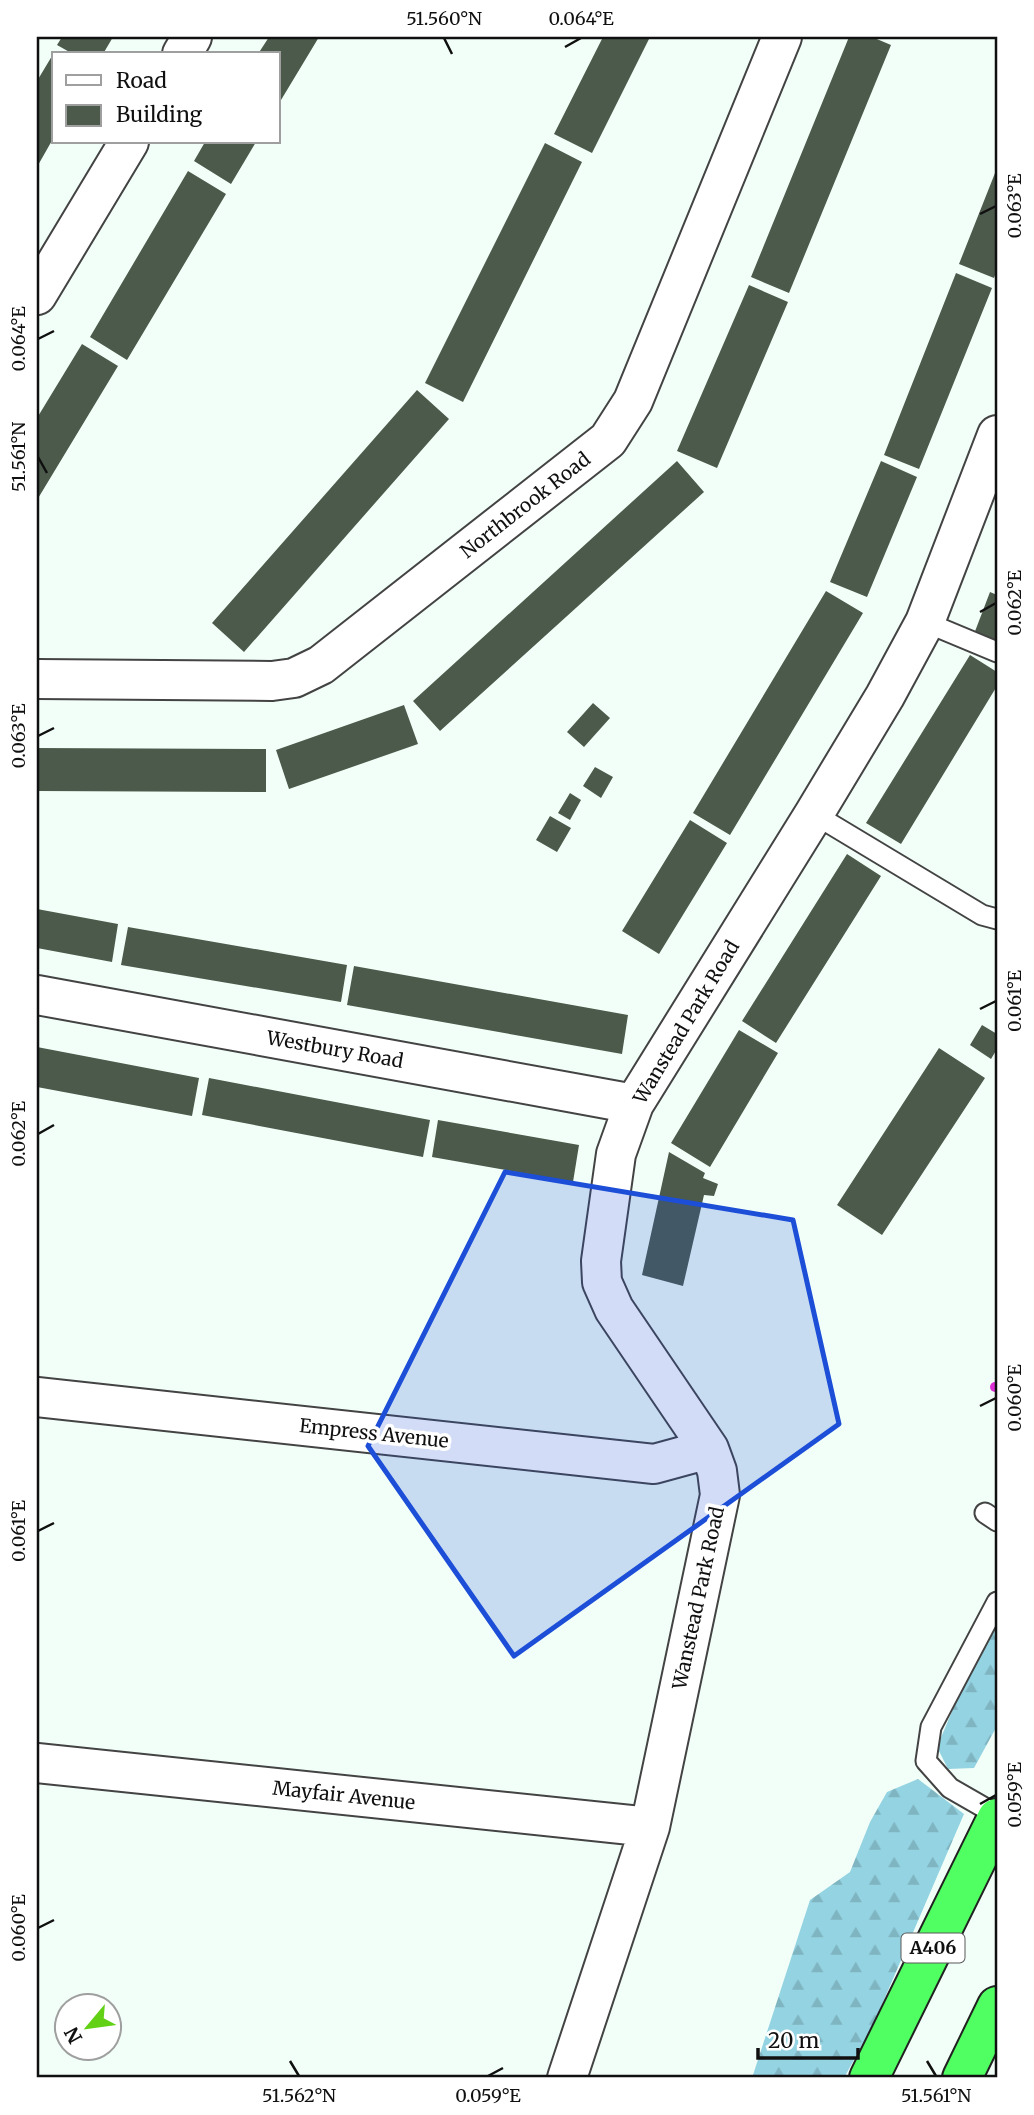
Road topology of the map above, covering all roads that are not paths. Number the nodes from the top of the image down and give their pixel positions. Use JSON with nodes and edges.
{"nodes":[{"id":1,"x":782,"y":37,"type":"edge"},
{"id":2,"x":128,"y":144,"type":"edge"},
{"id":3,"x":37,"y":295,"type":"edge"},
{"id":4,"x":997,"y":435,"type":"edge"},
{"id":5,"x":925,"y":622,"type":"junction"},
{"id":6,"x":997,"y":652,"type":"edge"},
{"id":7,"x":37,"y":678,"type":"edge"},
{"id":8,"x":814,"y":814,"type":"junction"},
{"id":9,"x":997,"y":919,"type":"edge"},
{"id":10,"x":37,"y":995,"type":"edge"},
{"id":11,"x":634,"y":1104,"type":"junction"},
{"id":12,"x":37,"y":1397,"type":"edge"},
{"id":13,"x":709,"y":1449,"type":"junction"},
{"id":14,"x":997,"y":1602,"type":"edge"},
{"id":15,"x":37,"y":1763,"type":"edge"},
{"id":16,"x":997,"y":1816,"type":"edge"},
{"id":17,"x":650,"y":1827,"type":"junction"},
{"id":18,"x":997,"y":2006,"type":"edge"},
{"id":19,"x":567,"y":2078,"type":"edge"},
{"id":20,"x":869,"y":2078,"type":"edge"},
{"id":21,"x":962,"y":2078,"type":"edge"}],
"edges":[{"from":1,"to":7,"type":"street","name":"Northbrook Road"},
{"from":2,"to":3,"type":"street"},
{"from":4,"to":5,"type":"street","name":"Wanstead Park Road"},
{"from":5,"to":6,"type":"lane"},
{"from":5,"to":8,"type":"street","name":"Wanstead Park Road"},
{"from":8,"to":9,"type":"lane"},
{"from":8,"to":11,"type":"street","name":"Wanstead Park Road"},
{"from":10,"to":11,"type":"street","name":"Westbury Road"},
{"from":11,"to":13,"type":"street","name":"Wanstead Park Road"},
{"from":12,"to":13,"type":"street","name":"Empress Avenue"},
{"from":13,"to":17,"type":"street","name":"Wanstead Park Road"},
{"from":14,"to":16,"type":"lane"},
{"from":15,"to":17,"type":"street","name":"Mayfair Avenue"},
{"from":16,"to":20,"type":"highway","number":"A406"},
{"from":17,"to":19,"type":"street","name":"Wanstead Park Road"},
{"from":18,"to":21,"type":"highway"}]}
